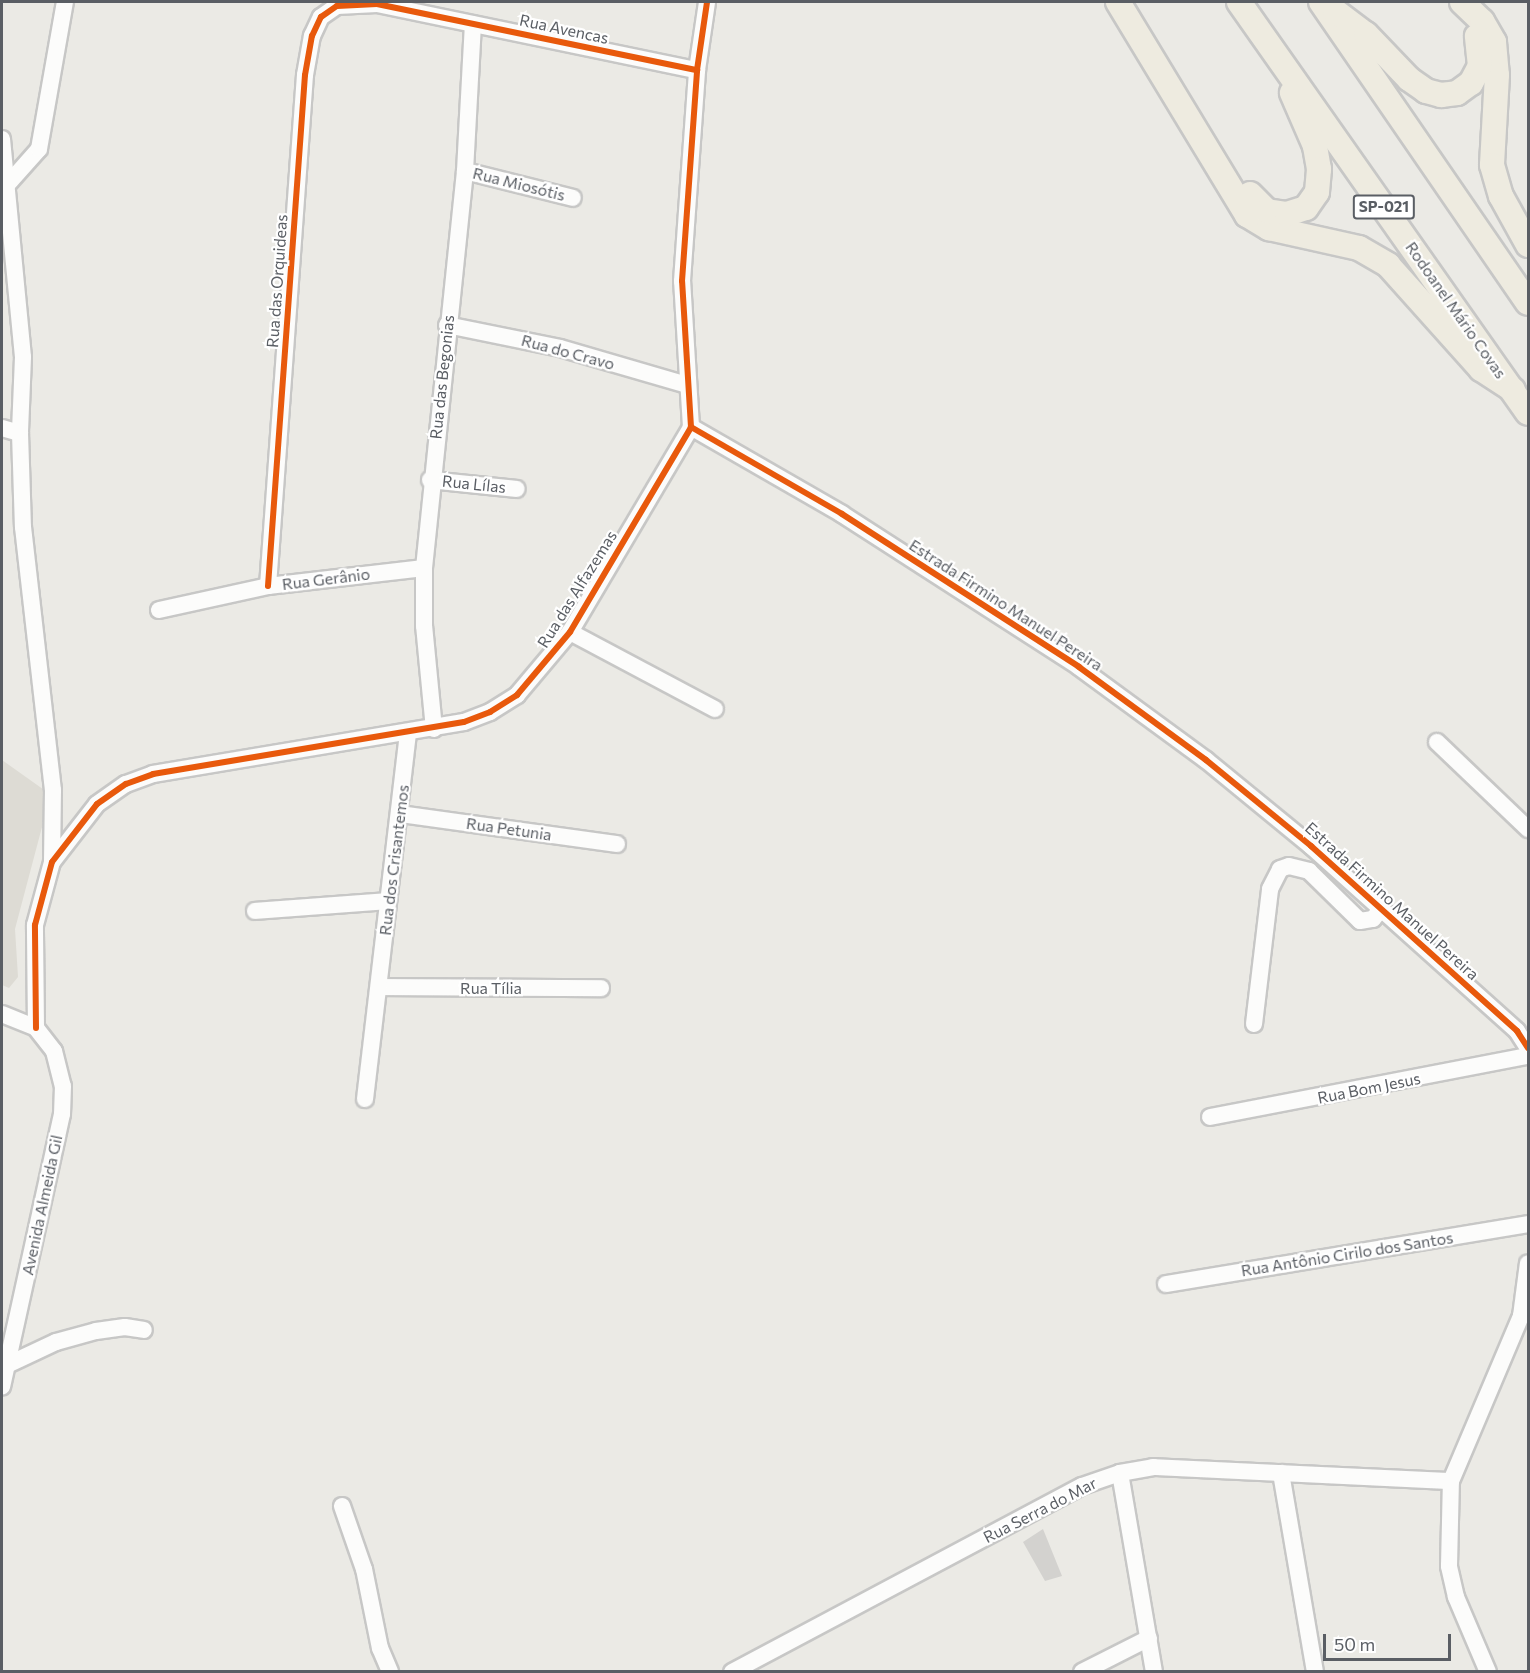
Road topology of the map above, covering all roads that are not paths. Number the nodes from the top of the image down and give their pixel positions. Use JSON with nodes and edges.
{"nodes":[{"id":1,"x":65,"y":2,"type":"edge"},
{"id":2,"x":707,"y":2,"type":"edge"},
{"id":3,"x":1118,"y":2,"type":"edge"},
{"id":4,"x":1239,"y":2,"type":"edge"},
{"id":5,"x":1322,"y":2,"type":"edge"},
{"id":6,"x":354,"y":3,"type":"edge"},
{"id":7,"x":1466,"y":6,"type":"edge"},
{"id":8,"x":473,"y":24,"type":"junction"},
{"id":9,"x":1270,"y":45,"type":"junction"},
{"id":10,"x":697,"y":70,"type":"junction"},
{"id":11,"x":2,"y":139,"type":"edge"},
{"id":12,"x":1217,"y":162,"type":"junction"},
{"id":13,"x":465,"y":171,"type":"junction"},
{"id":14,"x":7,"y":185,"type":"junction"},
{"id":15,"x":573,"y":198,"type":"dead end"},
{"id":16,"x":1528,"y":245,"type":"edge"},
{"id":17,"x":1528,"y":303,"type":"edge"},
{"id":18,"x":447,"y":325,"type":"junction"},
{"id":19,"x":687,"y":385,"type":"junction"},
{"id":20,"x":1513,"y":390,"type":"junction"},
{"id":21,"x":1528,"y":413,"type":"edge"},
{"id":22,"x":691,"y":427,"type":"junction"},
{"id":23,"x":2,"y":429,"type":"edge"},
{"id":24,"x":20,"y":433,"type":"junction"},
{"id":25,"x":430,"y":480,"type":"junction"},
{"id":26,"x":517,"y":489,"type":"dead end"},
{"id":27,"x":424,"y":567,"type":"junction"},
{"id":28,"x":268,"y":586,"type":"junction"},
{"id":29,"x":159,"y":610,"type":"dead end"},
{"id":30,"x":570,"y":632,"type":"junction"},
{"id":31,"x":715,"y":709,"type":"dead end"},
{"id":32,"x":434,"y":729,"type":"junction"},
{"id":33,"x":408,"y":733,"type":"junction"},
{"id":34,"x":1437,"y":742,"type":"dead end"},
{"id":35,"x":400,"y":814,"type":"junction"},
{"id":36,"x":1528,"y":829,"type":"edge"},
{"id":37,"x":617,"y":844,"type":"dead end"},
{"id":38,"x":52,"y":862,"type":"junction"},
{"id":39,"x":388,"y":902,"type":"junction"},
{"id":40,"x":1381,"y":909,"type":"junction"},
{"id":41,"x":255,"y":911,"type":"dead end"},
{"id":42,"x":380,"y":987,"type":"junction"},
{"id":43,"x":601,"y":988,"type":"dead end"},
{"id":44,"x":2,"y":1014,"type":"edge"},
{"id":45,"x":1254,"y":1024,"type":"dead end"},
{"id":46,"x":36,"y":1028,"type":"junction"},
{"id":47,"x":1528,"y":1048,"type":"edge"},
{"id":48,"x":1528,"y":1056,"type":"edge"},
{"id":49,"x":365,"y":1099,"type":"dead end"},
{"id":50,"x":1210,"y":1117,"type":"dead end"},
{"id":51,"x":1528,"y":1224,"type":"edge"},
{"id":52,"x":1528,"y":1263,"type":"edge"},
{"id":53,"x":1166,"y":1284,"type":"dead end"},
{"id":54,"x":1525,"y":1312,"type":"edge"},
{"id":55,"x":144,"y":1330,"type":"dead end"},
{"id":56,"x":7,"y":1365,"type":"junction"},
{"id":57,"x":2,"y":1386,"type":"edge"},
{"id":58,"x":1120,"y":1473,"type":"junction"},
{"id":59,"x":1281,"y":1473,"type":"junction"},
{"id":60,"x":1451,"y":1480,"type":"junction"},
{"id":61,"x":342,"y":1506,"type":"dead end"},
{"id":62,"x":1149,"y":1638,"type":"junction"},
{"id":63,"x":390,"y":1671,"type":"edge"},
{"id":64,"x":732,"y":1671,"type":"edge"},
{"id":65,"x":1082,"y":1671,"type":"edge"},
{"id":66,"x":1154,"y":1671,"type":"edge"},
{"id":67,"x":1315,"y":1671,"type":"edge"},
{"id":68,"x":1488,"y":1671,"type":"edge"}],
"edges":[{"from":1,"to":14,"type":"street"},
{"from":2,"to":10,"type":"street"},
{"from":3,"to":12,"type":"highway"},
{"from":4,"to":9,"type":"highway","name":"Rodoanel Mário Covas","number":"SP-021"},
{"from":5,"to":7,"type":"highway"},
{"from":5,"to":17,"type":"highway"},
{"from":6,"to":8,"type":"street","name":"Rua Avencas"},
{"from":6,"to":28,"type":"street","name":"Rua das Orquideas"},
{"from":7,"to":16,"type":"highway"},
{"from":8,"to":10,"type":"street","name":"Rua Avencas"},
{"from":8,"to":13,"type":"street","name":"Rua das Begonias"},
{"from":9,"to":12,"type":"highway"},
{"from":9,"to":20,"type":"highway","name":"Rodoanel Mário Covas","number":"SP-021"},
{"from":10,"to":19,"type":"street"},
{"from":11,"to":14,"type":"street"},
{"from":12,"to":20,"type":"highway"},
{"from":13,"to":15,"type":"street","name":"Rua Miosótis"},
{"from":13,"to":18,"type":"street","name":"Rua das Begonias"},
{"from":14,"to":24,"type":"street"},
{"from":18,"to":19,"type":"street","name":"Rua do Cravo"},
{"from":18,"to":25,"type":"street","name":"Rua das Begonias"},
{"from":19,"to":22,"type":"street"},
{"from":20,"to":21,"type":"highway","name":"Rodoanel Mário Covas","number":"SP-021"},
{"from":22,"to":30,"type":"street","name":"Rua das Alfazemas"},
{"from":22,"to":40,"type":"street","name":"Estrada Firmino Manuel Pereira"},
{"from":23,"to":24,"type":"street"},
{"from":24,"to":38,"type":"street"},
{"from":25,"to":26,"type":"street","name":"Rua Lílas"},
{"from":25,"to":27,"type":"street","name":"Rua das Begonias"},
{"from":27,"to":28,"type":"street","name":"Rua Gerânio"},
{"from":27,"to":32,"type":"street","name":"Rua das Begonias"},
{"from":28,"to":29,"type":"street","name":"Rua Gerânio"},
{"from":30,"to":31,"type":"street"},
{"from":30,"to":32,"type":"street","name":"Rua das Alfazemas"},
{"from":32,"to":33,"type":"street","name":"Rua das Alfazemas"},
{"from":33,"to":35,"type":"street","name":"Rua dos Crisantemos"},
{"from":33,"to":38,"type":"street","name":"Rua das Alfazemas"},
{"from":34,"to":36,"type":"street"},
{"from":35,"to":37,"type":"street","name":"Rua Petunia"},
{"from":35,"to":39,"type":"street","name":"Rua dos Crisantemos"},
{"from":38,"to":46,"type":"street","name":"Rua das Alfazemas"},
{"from":39,"to":41,"type":"street"},
{"from":39,"to":42,"type":"street","name":"Rua dos Crisantemos"},
{"from":40,"to":45,"type":"street"},
{"from":40,"to":47,"type":"street","name":"Estrada Firmino Manuel Pereira"},
{"from":42,"to":43,"type":"street","name":"Rua Tília"},
{"from":42,"to":49,"type":"street","name":"Rua dos Crisantemos"},
{"from":44,"to":46,"type":"street"},
{"from":46,"to":56,"type":"street","name":"Avenida Almeida Gil"},
{"from":48,"to":50,"type":"street","name":"Rua Bom Jesus"},
{"from":51,"to":53,"type":"street","name":"Rua Antônio Cirilo dos Santos"},
{"from":52,"to":54,"type":"street"},
{"from":54,"to":60,"type":"street"},
{"from":55,"to":56,"type":"street"},
{"from":56,"to":57,"type":"street","name":"Avenida Almeida Gil"},
{"from":58,"to":59,"type":"street","name":"Rua Serra do Mar"},
{"from":58,"to":62,"type":"street"},
{"from":58,"to":64,"type":"street","name":"Rua Serra do Mar"},
{"from":59,"to":60,"type":"street","name":"Rua Serra do Mar"},
{"from":59,"to":67,"type":"street"},
{"from":60,"to":68,"type":"street"},
{"from":61,"to":63,"type":"street"},
{"from":62,"to":65,"type":"street"},
{"from":62,"to":66,"type":"street"}]}
